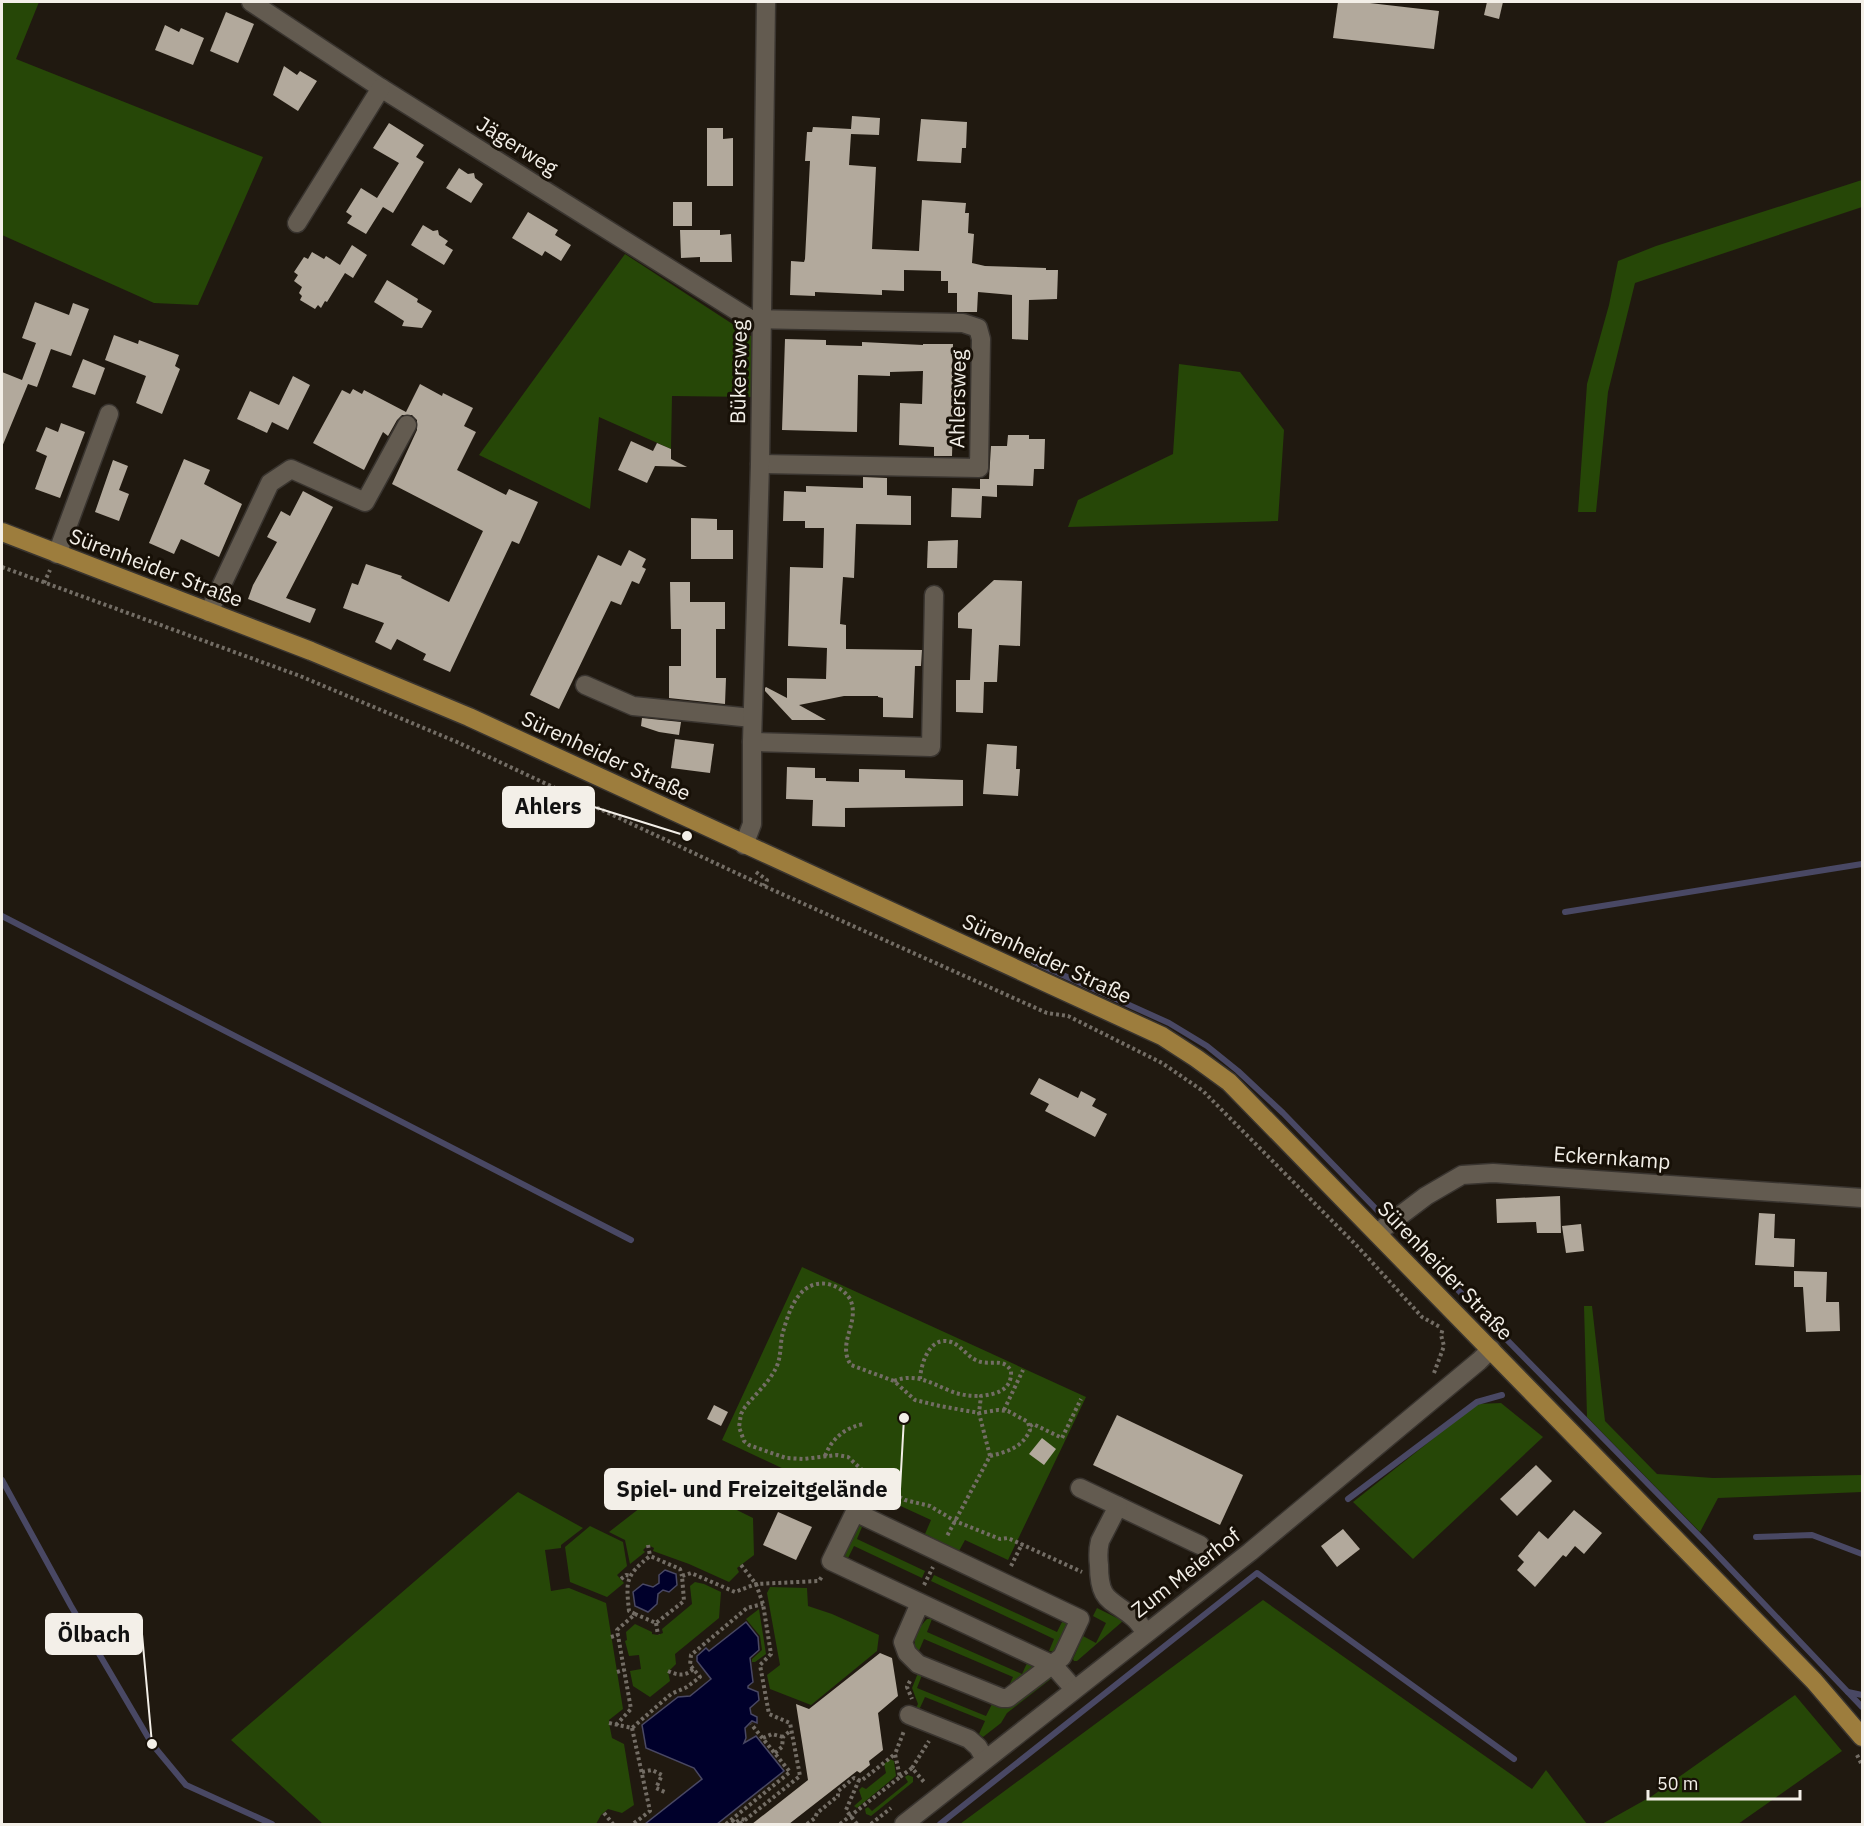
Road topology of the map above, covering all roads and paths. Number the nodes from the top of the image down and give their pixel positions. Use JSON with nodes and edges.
{"nodes":[{"id":1,"x":251,"y":2,"type":"edge"},
{"id":2,"x":766,"y":2,"type":"edge"},
{"id":3,"x":381,"y":87,"type":"junction"},
{"id":4,"x":297,"y":223,"type":"dead end"},
{"id":5,"x":762,"y":320,"type":"junction"},
{"id":6,"x":110,"y":414,"type":"dead end"},
{"id":7,"x":407,"y":425,"type":"dead end"},
{"id":8,"x":760,"y":464,"type":"junction"},
{"id":9,"x":2,"y":532,"type":"edge"},
{"id":10,"x":57,"y":554,"type":"junction"},
{"id":11,"x":2,"y":567,"type":"edge"},
{"id":12,"x":934,"y":595,"type":"dead end"},
{"id":13,"x":208,"y":612,"type":"junction"},
{"id":14,"x":585,"y":685,"type":"dead end"},
{"id":15,"x":752,"y":718,"type":"junction"},
{"id":16,"x":752,"y":742,"type":"junction"},
{"id":17,"x":744,"y":844,"type":"junction"},
{"id":18,"x":1863,"y":1198,"type":"edge"},
{"id":19,"x":1377,"y":1233,"type":"junction"},
{"id":20,"x":1443,"y":1328,"type":"dead end"},
{"id":21,"x":1491,"y":1349,"type":"junction"},
{"id":22,"x":1023,"y":1370,"type":"dead end"},
{"id":23,"x":920,"y":1379,"type":"junction"},
{"id":24,"x":894,"y":1381,"type":"junction"},
{"id":25,"x":981,"y":1396,"type":"junction"},
{"id":26,"x":1081,"y":1399,"type":"dead end"},
{"id":27,"x":1004,"y":1411,"type":"junction"},
{"id":28,"x":978,"y":1413,"type":"junction"},
{"id":29,"x":863,"y":1424,"type":"dead end"},
{"id":30,"x":1033,"y":1424,"type":"junction"},
{"id":31,"x":825,"y":1456,"type":"junction"},
{"id":32,"x":990,"y":1456,"type":"junction"},
{"id":33,"x":1080,"y":1488,"type":"dead end"},
{"id":34,"x":1118,"y":1506,"type":"junction"},
{"id":35,"x":955,"y":1521,"type":"junction"},
{"id":36,"x":648,"y":1545,"type":"dead end"},
{"id":37,"x":1200,"y":1545,"type":"dead end"},
{"id":38,"x":650,"y":1556,"type":"junction"},
{"id":39,"x":741,"y":1565,"type":"dead end"},
{"id":40,"x":631,"y":1576,"type":"junction"},
{"id":41,"x":682,"y":1576,"type":"junction"},
{"id":42,"x":621,"y":1579,"type":"dead end"},
{"id":43,"x":1099,"y":1580,"type":"junction"},
{"id":44,"x":804,"y":1583,"type":"dead end"},
{"id":45,"x":756,"y":1584,"type":"junction"},
{"id":46,"x":920,"y":1603,"type":"junction"},
{"id":47,"x":763,"y":1604,"type":"junction"},
{"id":48,"x":635,"y":1614,"type":"junction"},
{"id":49,"x":656,"y":1623,"type":"junction"},
{"id":50,"x":1146,"y":1633,"type":"junction"},
{"id":51,"x":618,"y":1635,"type":"junction"},
{"id":52,"x":658,"y":1635,"type":"dead end"},
{"id":53,"x":611,"y":1637,"type":"dead end"},
{"id":54,"x":918,"y":1664,"type":"junction"},
{"id":55,"x":1053,"y":1665,"type":"junction"},
{"id":56,"x":693,"y":1669,"type":"junction"},
{"id":57,"x":624,"y":1670,"type":"junction"},
{"id":58,"x":668,"y":1671,"type":"dead end"},
{"id":59,"x":616,"y":1672,"type":"dead end"},
{"id":60,"x":1074,"y":1689,"type":"junction"},
{"id":61,"x":909,"y":1715,"type":"junction"},
{"id":62,"x":609,"y":1723,"type":"dead end"},
{"id":63,"x":751,"y":1724,"type":"dead end"},
{"id":64,"x":616,"y":1725,"type":"junction"},
{"id":65,"x":939,"y":1727,"type":"junction"},
{"id":66,"x":632,"y":1728,"type":"junction"},
{"id":67,"x":792,"y":1729,"type":"junction"},
{"id":68,"x":783,"y":1737,"type":"junction"},
{"id":69,"x":1863,"y":1737,"type":"edge"},
{"id":70,"x":763,"y":1738,"type":"junction"},
{"id":71,"x":803,"y":1751,"type":"dead end"},
{"id":72,"x":797,"y":1752,"type":"junction"},
{"id":73,"x":775,"y":1753,"type":"junction"},
{"id":74,"x":895,"y":1754,"type":"junction"},
{"id":75,"x":985,"y":1759,"type":"junction"},
{"id":76,"x":912,"y":1768,"type":"junction"},
{"id":77,"x":865,"y":1769,"type":"dead end"},
{"id":78,"x":642,"y":1772,"type":"junction"},
{"id":79,"x":869,"y":1774,"type":"junction"},
{"id":80,"x":900,"y":1777,"type":"junction"},
{"id":81,"x":859,"y":1780,"type":"junction"},
{"id":82,"x":924,"y":1782,"type":"dead end"},
{"id":83,"x":668,"y":1793,"type":"dead end"},
{"id":84,"x":604,"y":1813,"type":"dead end"},
{"id":85,"x":850,"y":1816,"type":"junction"},
{"id":86,"x":732,"y":1820,"type":"junction"},
{"id":87,"x":746,"y":1820,"type":"junction"},
{"id":88,"x":613,"y":1824,"type":"edge"},
{"id":89,"x":633,"y":1824,"type":"edge"},
{"id":90,"x":726,"y":1824,"type":"edge"},
{"id":91,"x":740,"y":1824,"type":"edge"},
{"id":92,"x":807,"y":1824,"type":"edge"},
{"id":93,"x":840,"y":1824,"type":"edge"},
{"id":94,"x":857,"y":1824,"type":"edge"},
{"id":95,"x":904,"y":1824,"type":"edge"}],
"edges":[{"from":1,"to":3,"type":"street","name":"Jägerweg"},
{"from":2,"to":5,"type":"street","name":"Bükersweg"},
{"from":3,"to":4,"type":"street"},
{"from":3,"to":5,"type":"street","name":"Jägerweg"},
{"from":5,"to":8,"type":"street","name":"Bükersweg"},
{"from":5,"to":8,"type":"street","name":"Ahlersweg"},
{"from":6,"to":10,"type":"street"},
{"from":7,"to":13,"type":"street"},
{"from":8,"to":15,"type":"street","name":"Bükersweg"},
{"from":9,"to":10,"type":"main road","name":"Sürenheider Straße"},
{"from":10,"to":13,"type":"main road","name":"Sürenheider Straße"},
{"from":11,"to":20,"type":"path"},
{"from":12,"to":16,"type":"street"},
{"from":13,"to":17,"type":"main road","name":"Sürenheider Straße"},
{"from":14,"to":15,"type":"street"},
{"from":15,"to":16,"type":"street","name":"Bükersweg"},
{"from":16,"to":17,"type":"street","name":"Bükersweg"},
{"from":17,"to":19,"type":"main road","name":"Sürenheider Straße"},
{"from":18,"to":19,"type":"street","name":"Eckernkamp"},
{"from":19,"to":21,"type":"main road","name":"Sürenheider Straße"},
{"from":21,"to":50,"type":"street","name":"Zum Meierhof"},
{"from":21,"to":69,"type":"main road","name":"Sürenheider Straße"},
{"from":22,"to":27,"type":"path"},
{"from":23,"to":24,"type":"path"},
{"from":23,"to":25,"type":"path"},
{"from":23,"to":25,"type":"path"},
{"from":24,"to":28,"type":"path"},
{"from":24,"to":31,"type":"path"},
{"from":25,"to":28,"type":"path"},
{"from":26,"to":30,"type":"path"},
{"from":27,"to":28,"type":"path"},
{"from":27,"to":30,"type":"path"},
{"from":28,"to":32,"type":"path"},
{"from":29,"to":31,"type":"path"},
{"from":30,"to":32,"type":"path"},
{"from":31,"to":35,"type":"path"},
{"from":32,"to":35,"type":"path"},
{"from":33,"to":34,"type":"street"},
{"from":34,"to":37,"type":"street"},
{"from":34,"to":43,"type":"street"},
{"from":35,"to":43,"type":"path"},
{"from":36,"to":38,"type":"path"},
{"from":38,"to":40,"type":"path"},
{"from":38,"to":41,"type":"path"},
{"from":39,"to":45,"type":"path"},
{"from":40,"to":42,"type":"path"},
{"from":40,"to":48,"type":"path"},
{"from":41,"to":45,"type":"path"},
{"from":41,"to":49,"type":"path"},
{"from":43,"to":50,"type":"street"},
{"from":44,"to":45,"type":"path"},
{"from":45,"to":47,"type":"path"},
{"from":46,"to":54,"type":"street"},
{"from":46,"to":55,"type":"street"},
{"from":46,"to":55,"type":"street"},
{"from":47,"to":56,"type":"path"},
{"from":47,"to":67,"type":"path"},
{"from":48,"to":49,"type":"path"},
{"from":48,"to":51,"type":"path"},
{"from":49,"to":52,"type":"path"},
{"from":50,"to":60,"type":"street","name":"Zum Meierhof"},
{"from":51,"to":53,"type":"path"},
{"from":51,"to":57,"type":"path"},
{"from":54,"to":55,"type":"street"},
{"from":54,"to":61,"type":"path"},
{"from":55,"to":60,"type":"street"},
{"from":56,"to":58,"type":"path"},
{"from":56,"to":66,"type":"path"},
{"from":57,"to":59,"type":"path"},
{"from":57,"to":64,"type":"path"},
{"from":60,"to":75,"type":"street","name":"Zum Meierhof"},
{"from":61,"to":65,"type":"street"},
{"from":61,"to":74,"type":"path"},
{"from":62,"to":64,"type":"path"},
{"from":63,"to":70,"type":"path"},
{"from":64,"to":66,"type":"path"},
{"from":65,"to":75,"type":"street"},
{"from":65,"to":76,"type":"path"},
{"from":66,"to":78,"type":"path"},
{"from":67,"to":68,"type":"path"},
{"from":67,"to":72,"type":"path"},
{"from":68,"to":70,"type":"path"},
{"from":68,"to":73,"type":"path"},
{"from":70,"to":73,"type":"path"},
{"from":71,"to":72,"type":"path"},
{"from":72,"to":87,"type":"path"},
{"from":73,"to":86,"type":"path"},
{"from":74,"to":79,"type":"path"},
{"from":74,"to":80,"type":"path"},
{"from":75,"to":95,"type":"street","name":"Zum Meierhof"},
{"from":76,"to":80,"type":"path"},
{"from":76,"to":82,"type":"path"},
{"from":77,"to":79,"type":"path"},
{"from":78,"to":83,"type":"path"},
{"from":78,"to":89,"type":"path"},
{"from":79,"to":81,"type":"path"},
{"from":80,"to":85,"type":"path"},
{"from":81,"to":85,"type":"path"},
{"from":81,"to":92,"type":"path"},
{"from":84,"to":88,"type":"path"},
{"from":85,"to":93,"type":"path"},
{"from":85,"to":94,"type":"path"},
{"from":86,"to":87,"type":"path"},
{"from":86,"to":90,"type":"path"},
{"from":87,"to":91,"type":"path"}]}
